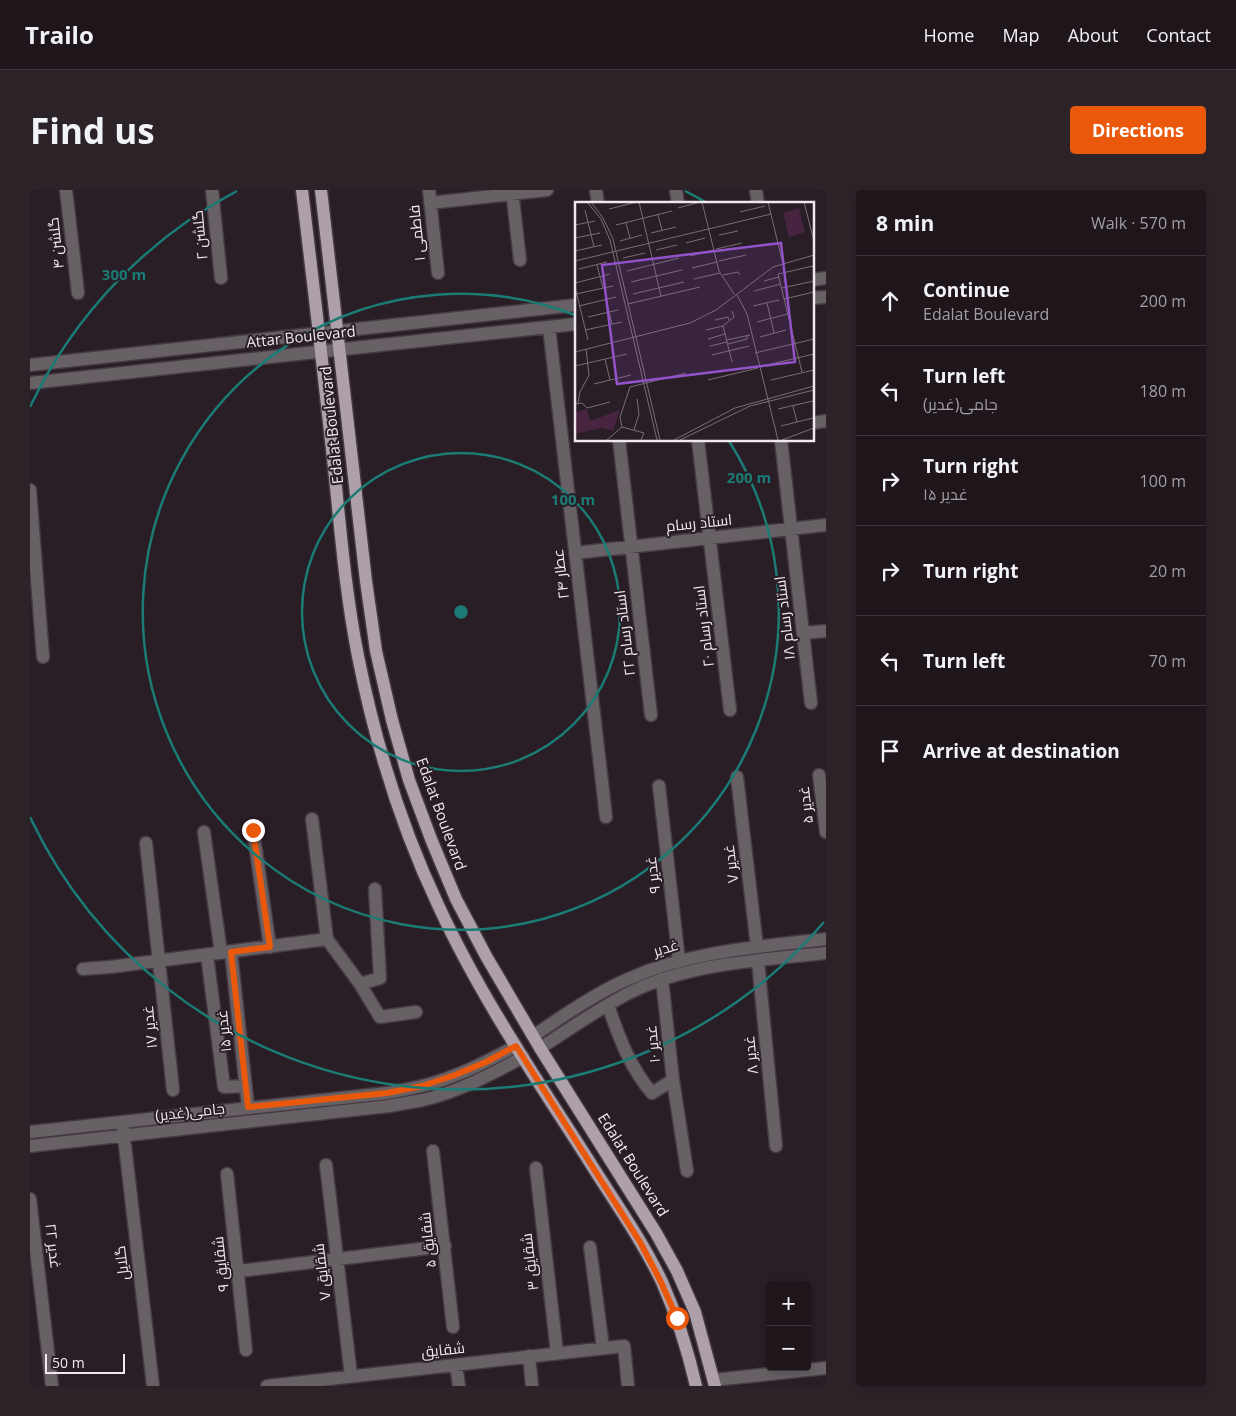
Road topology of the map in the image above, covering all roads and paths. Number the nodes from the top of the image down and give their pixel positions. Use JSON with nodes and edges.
{"nodes":[{"id":1,"x":66,"y":190,"type":"edge"},
{"id":2,"x":212,"y":190,"type":"edge"},
{"id":3,"x":302,"y":190,"type":"edge"},
{"id":4,"x":322,"y":190,"type":"edge"},
{"id":5,"x":429,"y":190,"type":"edge"},
{"id":6,"x":547,"y":190,"type":"edge"},
{"id":7,"x":512,"y":192,"type":"edge"},
{"id":8,"x":430,"y":203,"type":"junction"},
{"id":9,"x":520,"y":260,"type":"dead end"},
{"id":10,"x":438,"y":273,"type":"dead end"},
{"id":11,"x":221,"y":278,"type":"dead end"},
{"id":12,"x":78,"y":293,"type":"dead end"},
{"id":13,"x":575,"y":305,"type":"edge"},
{"id":14,"x":575,"y":324,"type":"edge"},
{"id":15,"x":549,"y":327,"type":"junction"},
{"id":16,"x":338,"y":331,"type":"junction"},
{"id":17,"x":318,"y":333,"type":"junction"},
{"id":18,"x":340,"y":350,"type":"junction"},
{"id":19,"x":321,"y":352,"type":"junction"},
{"id":20,"x":30,"y":365,"type":"edge"},
{"id":21,"x":30,"y":383,"type":"edge"},
{"id":22,"x":619,"y":441,"type":"edge"},
{"id":23,"x":698,"y":441,"type":"edge"},
{"id":24,"x":781,"y":441,"type":"edge"},
{"id":25,"x":30,"y":490,"type":"edge"},
{"id":26,"x":826,"y":525,"type":"edge"},
{"id":27,"x":791,"y":528,"type":"junction"},
{"id":28,"x":710,"y":538,"type":"junction"},
{"id":29,"x":631,"y":546,"type":"junction"},
{"id":30,"x":575,"y":553,"type":"junction"},
{"id":31,"x":826,"y":631,"type":"edge"},
{"id":32,"x":803,"y":634,"type":"junction"},
{"id":33,"x":43,"y":657,"type":"dead end"},
{"id":34,"x":811,"y":703,"type":"dead end"},
{"id":35,"x":730,"y":710,"type":"dead end"},
{"id":36,"x":651,"y":715,"type":"dead end"},
{"id":37,"x":819,"y":775,"type":"dead end"},
{"id":38,"x":738,"y":777,"type":"dead end"},
{"id":39,"x":659,"y":786,"type":"dead end"},
{"id":40,"x":606,"y":817,"type":"dead end"},
{"id":41,"x":312,"y":819,"type":"dead end"},
{"id":42,"x":253,"y":830,"type":"dead end"},
{"id":43,"x":204,"y":832,"type":"dead end"},
{"id":44,"x":826,"y":832,"type":"edge"},
{"id":45,"x":146,"y":843,"type":"dead end"},
{"id":46,"x":375,"y":889,"type":"dead end"},
{"id":47,"x":327,"y":939,"type":"junction"},
{"id":48,"x":826,"y":939,"type":"edge"},
{"id":49,"x":270,"y":947,"type":"junction"},
{"id":50,"x":757,"y":947,"type":"junction"},
{"id":51,"x":226,"y":952,"type":"junction"},
{"id":52,"x":826,"y":953,"type":"edge"},
{"id":53,"x":207,"y":955,"type":"junction"},
{"id":54,"x":160,"y":961,"type":"junction"},
{"id":55,"x":679,"y":961,"type":"junction"},
{"id":56,"x":758,"y":961,"type":"junction"},
{"id":57,"x":83,"y":968,"type":"dead end"},
{"id":58,"x":662,"y":980,"type":"junction"},
{"id":59,"x":360,"y":984,"type":"junction"},
{"id":60,"x":608,"y":1004,"type":"junction"},
{"id":61,"x":416,"y":1012,"type":"dead end"},
{"id":62,"x":533,"y":1036,"type":"junction"},
{"id":63,"x":516,"y":1046,"type":"junction"},
{"id":64,"x":540,"y":1048,"type":"junction"},
{"id":65,"x":523,"y":1057,"type":"junction"},
{"id":66,"x":673,"y":1080,"type":"junction"},
{"id":67,"x":246,"y":1086,"type":"junction"},
{"id":68,"x":173,"y":1090,"type":"dead end"},
{"id":69,"x":248,"y":1107,"type":"junction"},
{"id":70,"x":122,"y":1122,"type":"junction"},
{"id":71,"x":30,"y":1132,"type":"edge"},
{"id":72,"x":124,"y":1136,"type":"junction"},
{"id":73,"x":30,"y":1146,"type":"edge"},
{"id":74,"x":776,"y":1146,"type":"dead end"},
{"id":75,"x":433,"y":1150,"type":"dead end"},
{"id":76,"x":326,"y":1164,"type":"dead end"},
{"id":77,"x":536,"y":1168,"type":"dead end"},
{"id":78,"x":687,"y":1171,"type":"dead end"},
{"id":79,"x":227,"y":1174,"type":"dead end"},
{"id":80,"x":30,"y":1199,"type":"edge"},
{"id":81,"x":445,"y":1246,"type":"junction"},
{"id":82,"x":590,"y":1247,"type":"dead end"},
{"id":83,"x":337,"y":1259,"type":"junction"},
{"id":84,"x":239,"y":1271,"type":"junction"},
{"id":85,"x":453,"y":1327,"type":"dead end"},
{"id":86,"x":602,"y":1348,"type":"junction"},
{"id":87,"x":246,"y":1350,"type":"dead end"},
{"id":88,"x":557,"y":1353,"type":"junction"},
{"id":89,"x":529,"y":1356,"type":"junction"},
{"id":90,"x":456,"y":1364,"type":"junction"},
{"id":91,"x":826,"y":1368,"type":"edge"},
{"id":92,"x":352,"y":1376,"type":"junction"},
{"id":93,"x":715,"y":1383,"type":"edge"},
{"id":94,"x":52,"y":1386,"type":"edge"},
{"id":95,"x":152,"y":1386,"type":"edge"},
{"id":96,"x":266,"y":1386,"type":"edge"},
{"id":97,"x":459,"y":1386,"type":"edge"},
{"id":98,"x":532,"y":1386,"type":"edge"},
{"id":99,"x":628,"y":1386,"type":"edge"},
{"id":100,"x":696,"y":1386,"type":"edge"}],
"edges":[{"from":1,"to":12,"type":"street","name":"گلشن ۴"},
{"from":2,"to":11,"type":"street","name":"گلشن ۲"},
{"from":3,"to":17,"type":"main road","name":"Edalat Boulevard"},
{"from":4,"to":16,"type":"main road","name":"Edalat Boulevard"},
{"from":5,"to":8,"type":"street","name":"فاطمی ۱"},
{"from":6,"to":7,"type":"street"},
{"from":7,"to":8,"type":"street"},
{"from":7,"to":9,"type":"street"},
{"from":8,"to":10,"type":"street","name":"فاطمی ۱"},
{"from":13,"to":16,"type":"street","name":"Attar Boulevard"},
{"from":14,"to":15,"type":"street","name":"Attar Boulevard"},
{"from":15,"to":18,"type":"street","name":"Attar Boulevard"},
{"from":15,"to":30,"type":"street","name":"عطار ۲۴"},
{"from":16,"to":17,"type":"street","name":"Attar Boulevard"},
{"from":16,"to":18,"type":"main road","name":"Edalat Boulevard"},
{"from":17,"to":19,"type":"main road","name":"Edalat Boulevard"},
{"from":17,"to":20,"type":"street","name":"Attar Boulevard"},
{"from":18,"to":19,"type":"street","name":"Attar Boulevard"},
{"from":18,"to":62,"type":"main road","name":"Edalat Boulevard"},
{"from":19,"to":21,"type":"street","name":"Attar Boulevard"},
{"from":19,"to":63,"type":"main road","name":"Edalat Boulevard"},
{"from":22,"to":29,"type":"street","name":"استاد رسام ۲۲"},
{"from":23,"to":28,"type":"street","name":"استاد رسام ۲۰"},
{"from":24,"to":27,"type":"street","name":"استاد رسام ۱۸"},
{"from":25,"to":33,"type":"street"},
{"from":26,"to":27,"type":"street","name":"استاد رسام"},
{"from":27,"to":28,"type":"street","name":"استاد رسام"},
{"from":27,"to":32,"type":"street","name":"استاد رسام ۱۸"},
{"from":28,"to":29,"type":"street","name":"استاد رسام"},
{"from":28,"to":35,"type":"street","name":"استاد رسام ۲۰"},
{"from":29,"to":30,"type":"street","name":"استاد رسام"},
{"from":29,"to":36,"type":"street","name":"استاد رسام ۲۲"},
{"from":30,"to":40,"type":"street","name":"عطار ۲۴"},
{"from":31,"to":32,"type":"street"},
{"from":32,"to":34,"type":"street","name":"استاد رسام ۱۸"},
{"from":37,"to":44,"type":"street","name":"غدیر ۵"},
{"from":38,"to":50,"type":"street","name":"غدیر ۷"},
{"from":39,"to":55,"type":"street","name":"غدیر ۹"},
{"from":41,"to":47,"type":"street"},
{"from":42,"to":49,"type":"street"},
{"from":43,"to":51,"type":"street","name":"غدیر ۱۵"},
{"from":45,"to":54,"type":"street","name":"غدیر ۱۷"},
{"from":46,"to":59,"type":"street"},
{"from":47,"to":49,"type":"street"},
{"from":47,"to":59,"type":"street"},
{"from":48,"to":50,"type":"street","name":"غدیر"},
{"from":49,"to":51,"type":"street"},
{"from":50,"to":55,"type":"street","name":"غدیر"},
{"from":51,"to":53,"type":"street"},
{"from":51,"to":67,"type":"street","name":"غدیر ۱۵"},
{"from":52,"to":56,"type":"street","name":"غدیر"},
{"from":53,"to":54,"type":"street"},
{"from":53,"to":67,"type":"street"},
{"from":54,"to":57,"type":"street"},
{"from":54,"to":68,"type":"street","name":"غدیر ۱۷"},
{"from":55,"to":62,"type":"street","name":"غدیر"},
{"from":56,"to":58,"type":"street","name":"غدیر"},
{"from":56,"to":74,"type":"street","name":"غدیر ۸"},
{"from":58,"to":60,"type":"street","name":"غدیر"},
{"from":58,"to":66,"type":"street","name":"غدیر ۱۰"},
{"from":59,"to":61,"type":"street"},
{"from":60,"to":64,"type":"street","name":"غدیر"},
{"from":60,"to":66,"type":"street","name":"غدیر ۱۰"},
{"from":62,"to":63,"type":"main road"},
{"from":62,"to":64,"type":"main road","name":"Edalat Boulevard"},
{"from":63,"to":65,"type":"main road","name":"Edalat Boulevard"},
{"from":63,"to":69,"type":"street","name":"جامی(غدیر)"},
{"from":64,"to":65,"type":"main road"},
{"from":64,"to":93,"type":"main road","name":"Edalat Boulevard"},
{"from":65,"to":72,"type":"street","name":"جامی(غدیر)"},
{"from":65,"to":100,"type":"main road","name":"Edalat Boulevard"},
{"from":66,"to":78,"type":"street"},
{"from":67,"to":69,"type":"street","name":"غدیر ۱۵"},
{"from":69,"to":70,"type":"street","name":"جامی(غدیر)"},
{"from":70,"to":71,"type":"street","name":"جامی(غدیر)"},
{"from":70,"to":72,"type":"street","name":"گلایل"},
{"from":72,"to":73,"type":"street","name":"جامی(غدیر)"},
{"from":72,"to":95,"type":"street","name":"گلایل"},
{"from":75,"to":81,"type":"street","name":"شقایق ۵"},
{"from":76,"to":83,"type":"street","name":"شقایق ۷"},
{"from":77,"to":88,"type":"street","name":"شقایق ۳"},
{"from":79,"to":84,"type":"street","name":"شقایق ۹"},
{"from":80,"to":94,"type":"street","name":"غدیر ۲۲"},
{"from":81,"to":83,"type":"street"},
{"from":81,"to":85,"type":"street","name":"شقایق ۵"},
{"from":82,"to":86,"type":"street"},
{"from":83,"to":84,"type":"street"},
{"from":83,"to":92,"type":"street","name":"شقایق ۷"},
{"from":84,"to":87,"type":"street","name":"شقایق ۹"},
{"from":86,"to":88,"type":"street","name":"شقایق"},
{"from":86,"to":99,"type":"street","name":"شقایق"},
{"from":88,"to":89,"type":"street","name":"شقایق"},
{"from":89,"to":90,"type":"street","name":"شقایق"},
{"from":89,"to":98,"type":"street"},
{"from":90,"to":92,"type":"street","name":"شقایق"},
{"from":90,"to":97,"type":"street"},
{"from":91,"to":93,"type":"street"},
{"from":92,"to":96,"type":"street","name":"شقایق"}]}
